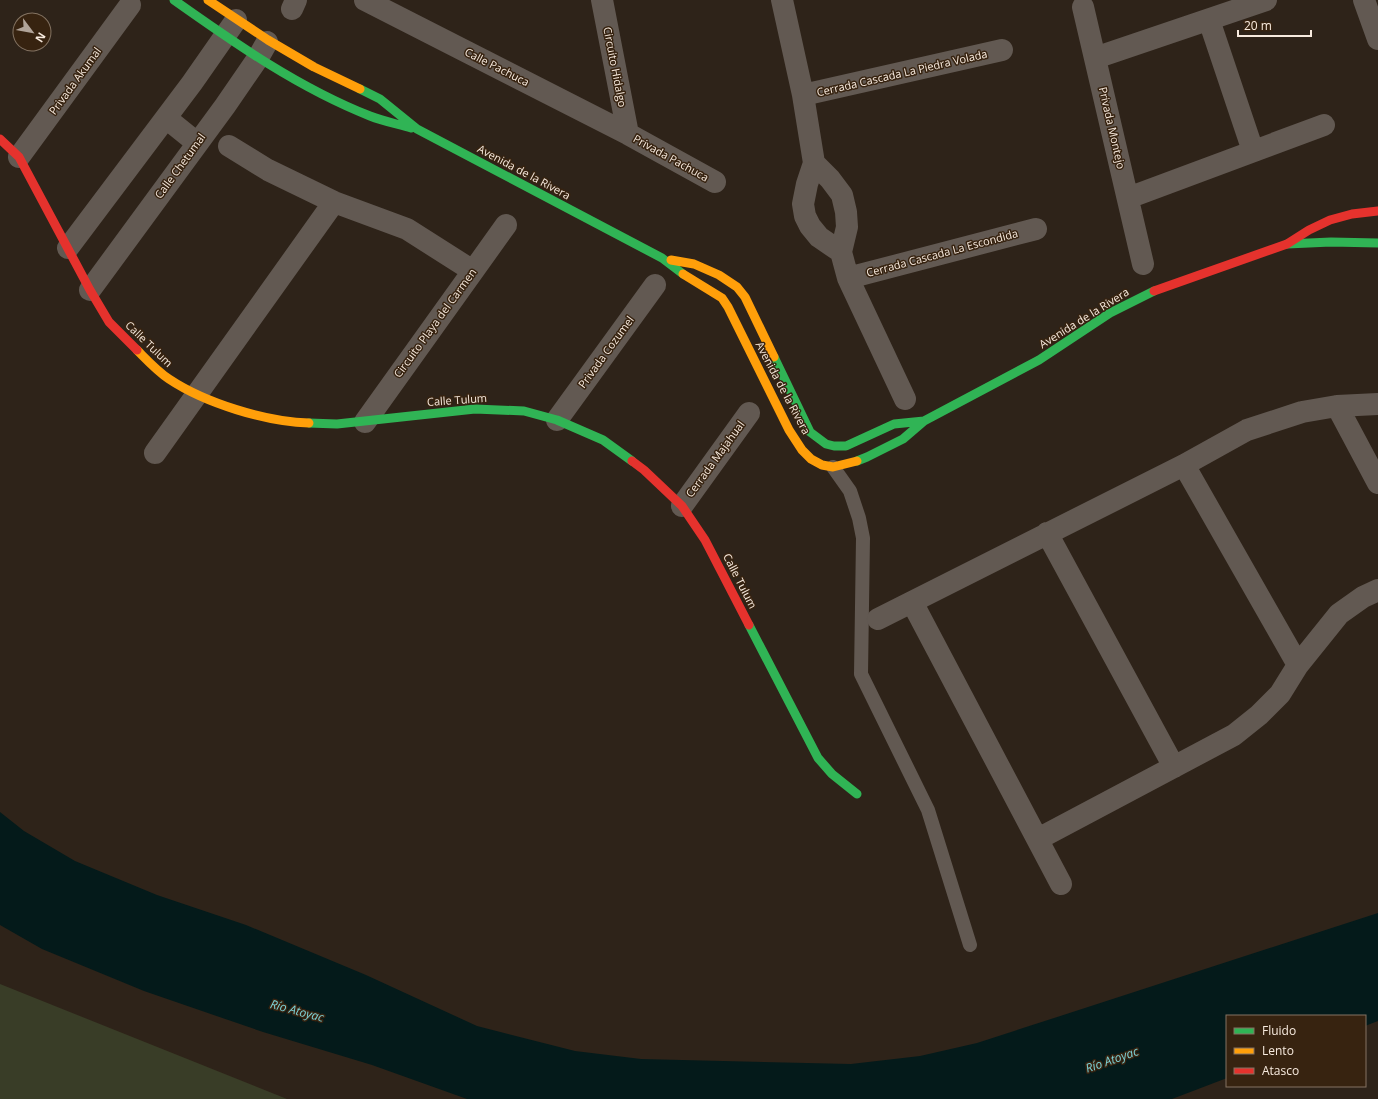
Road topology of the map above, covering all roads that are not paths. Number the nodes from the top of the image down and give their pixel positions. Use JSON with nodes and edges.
{"nodes":[{"id":1,"x":174,"y":0,"type":"edge"},
{"id":2,"x":208,"y":0,"type":"edge"},
{"id":3,"x":365,"y":0,"type":"edge"},
{"id":4,"x":602,"y":0,"type":"edge"},
{"id":5,"x":782,"y":0,"type":"edge"},
{"id":6,"x":1266,"y":0,"type":"edge"},
{"id":7,"x":1364,"y":0,"type":"edge"},
{"id":8,"x":130,"y":5,"type":"dead end"},
{"id":9,"x":1083,"y":7,"type":"dead end"},
{"id":10,"x":1209,"y":20,"type":"junction"},
{"id":11,"x":231,"y":27,"type":"junction"},
{"id":12,"x":1378,"y":39,"type":"edge"},
{"id":13,"x":263,"y":49,"type":"junction"},
{"id":14,"x":1002,"y":50,"type":"dead end"},
{"id":15,"x":1095,"y":58,"type":"junction"},
{"id":16,"x":803,"y":96,"type":"junction"},
{"id":17,"x":166,"y":118,"type":"junction"},
{"id":18,"x":1324,"y":125,"type":"dead end"},
{"id":19,"x":417,"y":129,"type":"junction"},
{"id":20,"x":628,"y":134,"type":"junction"},
{"id":21,"x":0,"y":139,"type":"edge"},
{"id":22,"x":197,"y":143,"type":"junction"},
{"id":23,"x":230,"y":146,"type":"dead end"},
{"id":24,"x":1253,"y":152,"type":"junction"},
{"id":25,"x":19,"y":157,"type":"junction"},
{"id":26,"x":814,"y":164,"type":"junction"},
{"id":27,"x":715,"y":182,"type":"dead end"},
{"id":28,"x":1128,"y":198,"type":"junction"},
{"id":29,"x":334,"y":202,"type":"junction"},
{"id":30,"x":1378,"y":211,"type":"edge"},
{"id":31,"x":506,"y":226,"type":"dead end"},
{"id":32,"x":1036,"y":229,"type":"dead end"},
{"id":33,"x":1378,"y":243,"type":"edge"},
{"id":34,"x":1287,"y":244,"type":"junction"},
{"id":35,"x":68,"y":248,"type":"junction"},
{"id":36,"x":841,"y":252,"type":"junction"},
{"id":37,"x":662,"y":258,"type":"junction"},
{"id":38,"x":1143,"y":264,"type":"dead end"},
{"id":39,"x":473,"y":271,"type":"junction"},
{"id":40,"x":848,"y":278,"type":"junction"},
{"id":41,"x":655,"y":285,"type":"dead end"},
{"id":42,"x":90,"y":290,"type":"junction"},
{"id":43,"x":197,"y":394,"type":"junction"},
{"id":44,"x":905,"y":399,"type":"dead end"},
{"id":45,"x":1378,"y":404,"type":"edge"},
{"id":46,"x":1337,"y":406,"type":"junction"},
{"id":47,"x":749,"y":413,"type":"dead end"},
{"id":48,"x":557,"y":420,"type":"junction"},
{"id":49,"x":924,"y":421,"type":"junction"},
{"id":50,"x":365,"y":422,"type":"junction"},
{"id":51,"x":155,"y":453,"type":"dead end"},
{"id":52,"x":1184,"y":465,"type":"junction"},
{"id":53,"x":833,"y":467,"type":"junction"},
{"id":54,"x":1378,"y":484,"type":"edge"},
{"id":55,"x":682,"y":506,"type":"junction"},
{"id":56,"x":1048,"y":533,"type":"junction"},
{"id":57,"x":1378,"y":590,"type":"edge"},
{"id":58,"x":912,"y":602,"type":"junction"},
{"id":59,"x":878,"y":619,"type":"dead end"},
{"id":60,"x":1298,"y":666,"type":"junction"},
{"id":61,"x":1174,"y":767,"type":"junction"},
{"id":62,"x":857,"y":794,"type":"dead end"},
{"id":63,"x":1038,"y":839,"type":"junction"},
{"id":64,"x":1062,"y":884,"type":"dead end"},
{"id":65,"x":970,"y":945,"type":"dead end"}],
"edges":[{"from":1,"to":11,"type":"street","name":"Avenida de la Rivera"},
{"from":2,"to":11,"type":"street","name":"Avenida de la Rivera"},
{"from":3,"to":20,"type":"street","name":"Calle Pachuca"},
{"from":4,"to":20,"type":"street","name":"Circuito Hidalgo"},
{"from":5,"to":16,"type":"street"},
{"from":6,"to":10,"type":"street"},
{"from":7,"to":12,"type":"street"},
{"from":8,"to":25,"type":"street","name":"Privada Akumal"},
{"from":9,"to":15,"type":"street","name":"Privada Montejo"},
{"from":10,"to":15,"type":"street"},
{"from":10,"to":24,"type":"street"},
{"from":11,"to":13,"type":"street","name":"Avenida de la Rivera"},
{"from":11,"to":13,"type":"street","name":"Avenida de la Rivera"},
{"from":11,"to":17,"type":"street"},
{"from":13,"to":19,"type":"street","name":"Avenida de la Rivera"},
{"from":13,"to":19,"type":"street","name":"Avenida de la Rivera"},
{"from":13,"to":22,"type":"street","name":"Calle Chetumal"},
{"from":14,"to":16,"type":"street","name":"Cerrada Cascada La Piedra Volada"},
{"from":15,"to":28,"type":"street","name":"Privada Montejo"},
{"from":16,"to":26,"type":"street"},
{"from":17,"to":22,"type":"street"},
{"from":17,"to":35,"type":"street"},
{"from":18,"to":24,"type":"street"},
{"from":19,"to":37,"type":"street","name":"Avenida de la Rivera"},
{"from":20,"to":27,"type":"street","name":"Privada Pachuca"},
{"from":21,"to":25,"type":"street","name":"Calle Tulum"},
{"from":22,"to":42,"type":"street","name":"Calle Chetumal"},
{"from":23,"to":29,"type":"street"},
{"from":24,"to":28,"type":"street"},
{"from":25,"to":35,"type":"street","name":"Calle Tulum"},
{"from":26,"to":36,"type":"street"},
{"from":26,"to":36,"type":"street"},
{"from":28,"to":38,"type":"street","name":"Privada Montejo"},
{"from":29,"to":39,"type":"street"},
{"from":29,"to":43,"type":"street"},
{"from":30,"to":34,"type":"street","name":"Avenida de la Rivera"},
{"from":31,"to":39,"type":"street","name":"Circuito Playa del Carmen"},
{"from":32,"to":40,"type":"street","name":"Cerrada Cascada La Escondida"},
{"from":33,"to":34,"type":"street","name":"Avenida de la Rivera"},
{"from":34,"to":49,"type":"street","name":"Avenida de la Rivera"},
{"from":35,"to":42,"type":"street","name":"Calle Tulum"},
{"from":36,"to":40,"type":"street"},
{"from":37,"to":49,"type":"street","name":"Avenida de la Rivera"},
{"from":37,"to":53,"type":"street","name":"Avenida de la Rivera"},
{"from":39,"to":50,"type":"street","name":"Circuito Playa del Carmen"},
{"from":40,"to":44,"type":"street"},
{"from":41,"to":48,"type":"street","name":"Privada Cozumel"},
{"from":42,"to":43,"type":"street","name":"Calle Tulum"},
{"from":43,"to":50,"type":"street","name":"Calle Tulum"},
{"from":43,"to":51,"type":"street"},
{"from":45,"to":46,"type":"street"},
{"from":46,"to":52,"type":"street"},
{"from":46,"to":54,"type":"street"},
{"from":47,"to":55,"type":"street","name":"Cerrada Majahual"},
{"from":48,"to":50,"type":"street","name":"Calle Tulum"},
{"from":48,"to":55,"type":"street","name":"Calle Tulum"},
{"from":49,"to":53,"type":"street","name":"Avenida de la Rivera"},
{"from":52,"to":56,"type":"street"},
{"from":52,"to":60,"type":"street"},
{"from":53,"to":65,"type":"lane"},
{"from":55,"to":62,"type":"street","name":"Calle Tulum"},
{"from":56,"to":58,"type":"street"},
{"from":56,"to":61,"type":"street"},
{"from":57,"to":60,"type":"street"},
{"from":58,"to":59,"type":"street"},
{"from":58,"to":63,"type":"street"},
{"from":60,"to":61,"type":"street"},
{"from":61,"to":63,"type":"street"},
{"from":63,"to":64,"type":"street"}]}
